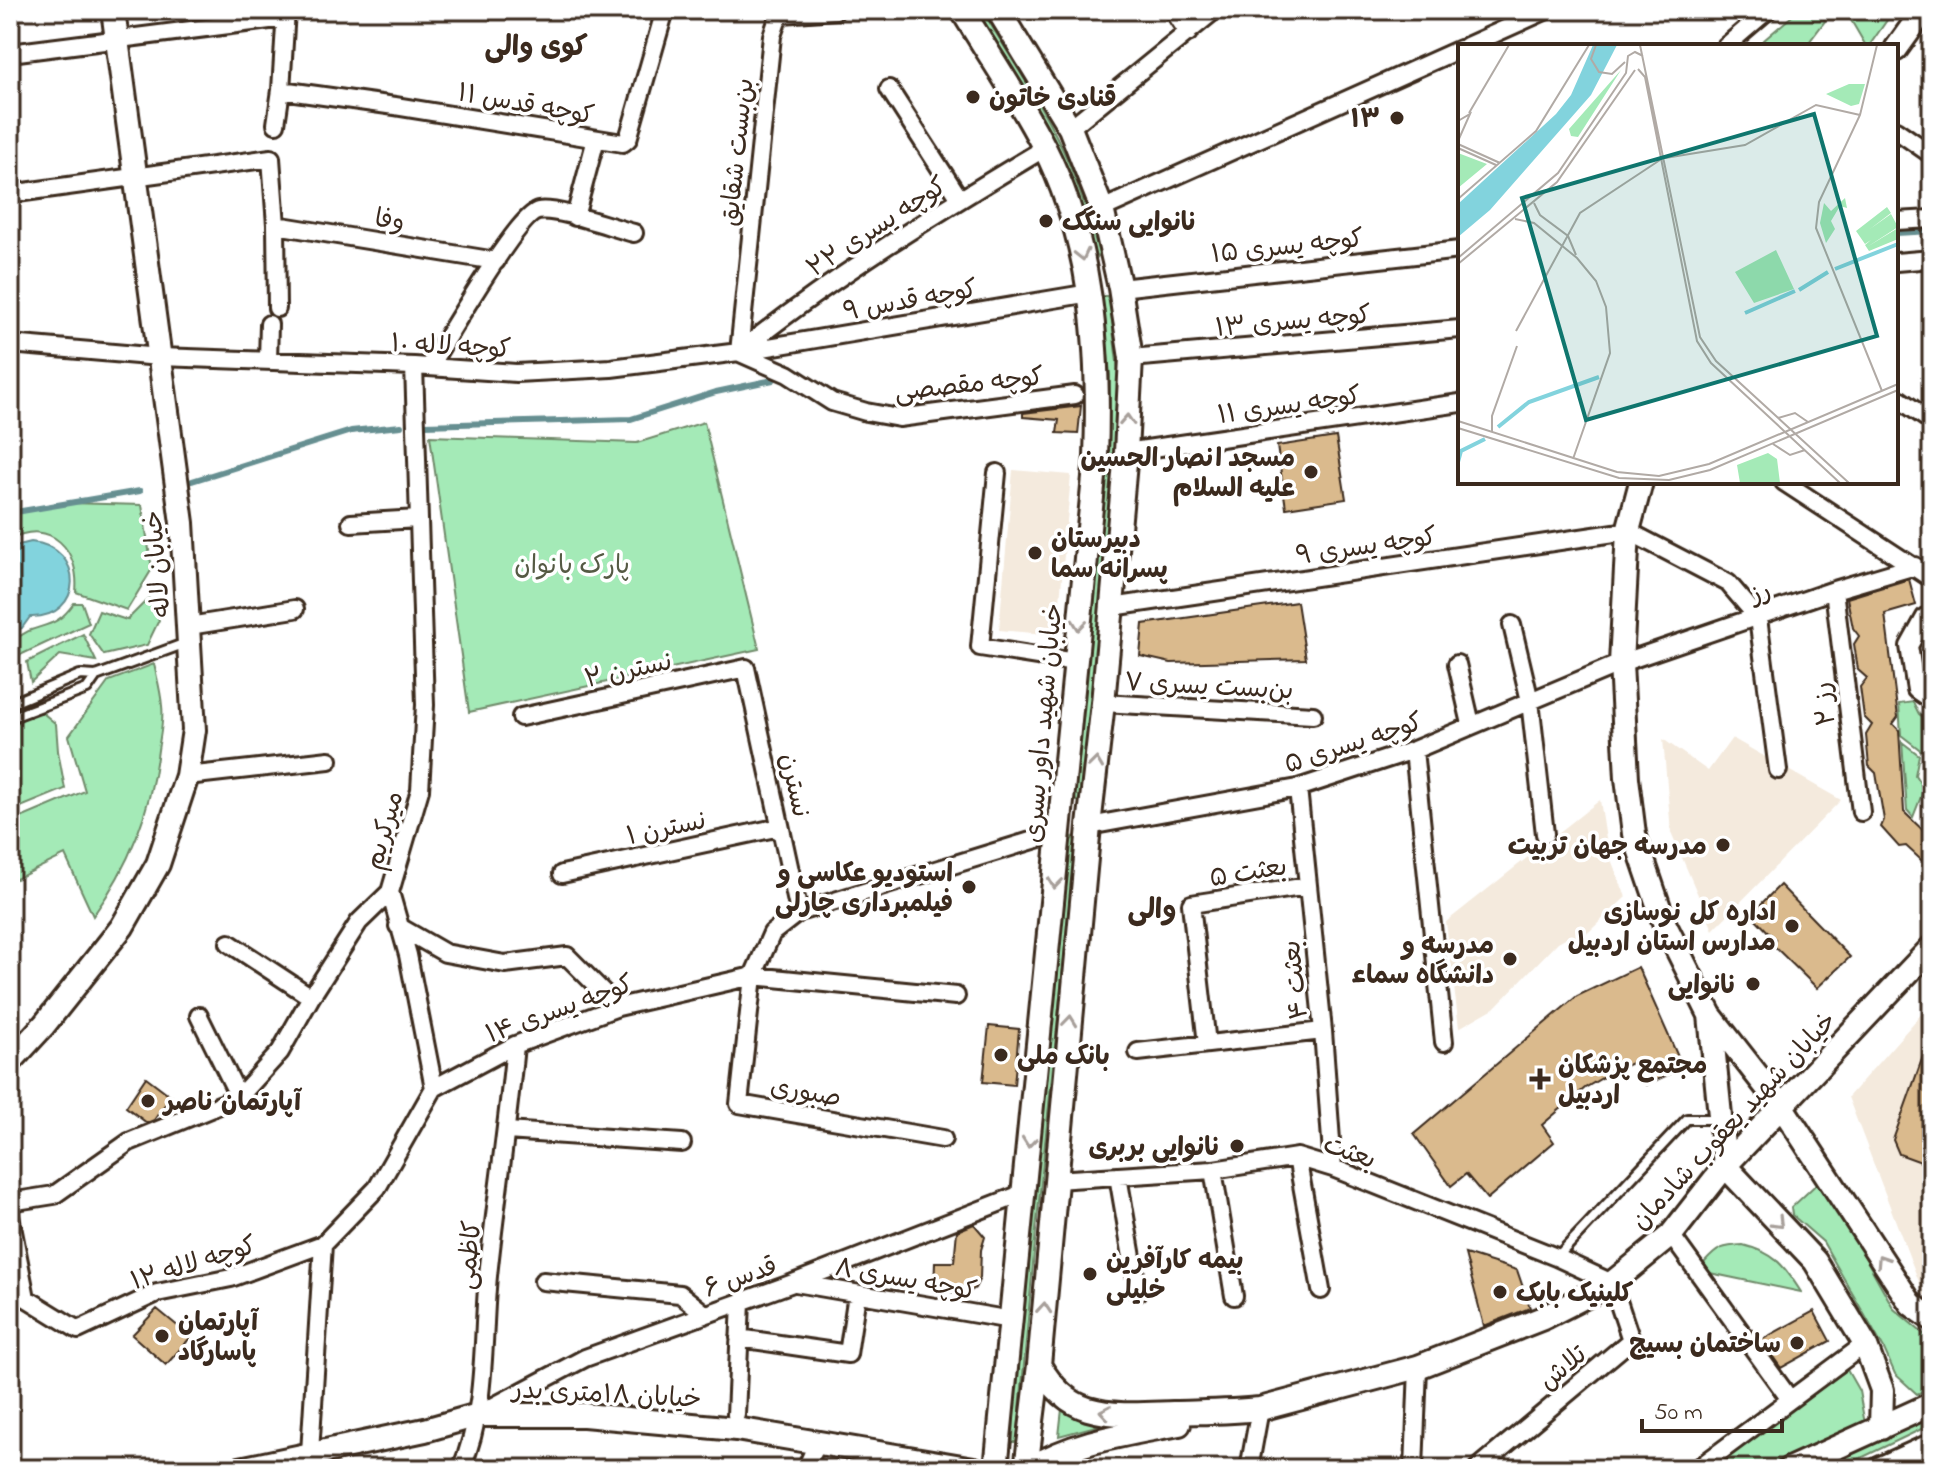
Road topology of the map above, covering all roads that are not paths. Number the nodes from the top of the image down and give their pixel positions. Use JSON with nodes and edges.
{"nodes":[{"id":1,"x":113,"y":10,"type":"edge"},
{"id":2,"x":665,"y":10,"type":"edge"},
{"id":3,"x":836,"y":10,"type":"edge"},
{"id":4,"x":962,"y":10,"type":"edge"},
{"id":5,"x":998,"y":10,"type":"edge"},
{"id":6,"x":1173,"y":10,"type":"edge"},
{"id":7,"x":1215,"y":10,"type":"edge"},
{"id":8,"x":1547,"y":10,"type":"edge"},
{"id":9,"x":1768,"y":10,"type":"edge"},
{"id":10,"x":1924,"y":10,"type":"edge"},
{"id":11,"x":285,"y":14,"type":"edge"},
{"id":12,"x":1188,"y":33,"type":"junction"},
{"id":13,"x":117,"y":39,"type":"junction"},
{"id":14,"x":1471,"y":44,"type":"edge"},
{"id":15,"x":1728,"y":44,"type":"edge"},
{"id":16,"x":1898,"y":46,"type":"edge"},
{"id":17,"x":1458,"y":50,"type":"edge"},
{"id":18,"x":10,"y":53,"type":"edge"},
{"id":19,"x":889,"y":89,"type":"dead end"},
{"id":20,"x":281,"y":90,"type":"junction"},
{"id":21,"x":276,"y":124,"type":"dead end"},
{"id":22,"x":1070,"y":128,"type":"junction"},
{"id":23,"x":1898,"y":131,"type":"edge"},
{"id":24,"x":596,"y":139,"type":"junction"},
{"id":25,"x":1045,"y":148,"type":"junction"},
{"id":26,"x":1932,"y":155,"type":"edge"},
{"id":27,"x":136,"y":176,"type":"junction"},
{"id":28,"x":10,"y":194,"type":"edge"},
{"id":29,"x":960,"y":199,"type":"junction"},
{"id":30,"x":1102,"y":209,"type":"junction"},
{"id":31,"x":575,"y":217,"type":"junction"},
{"id":32,"x":1932,"y":219,"type":"edge"},
{"id":33,"x":1898,"y":221,"type":"edge"},
{"id":34,"x":276,"y":225,"type":"junction"},
{"id":35,"x":634,"y":233,"type":"dead end"},
{"id":36,"x":1458,"y":250,"type":"edge"},
{"id":37,"x":1932,"y":259,"type":"edge"},
{"id":38,"x":496,"y":261,"type":"junction"},
{"id":39,"x":1898,"y":262,"type":"edge"},
{"id":40,"x":1120,"y":288,"type":"junction"},
{"id":41,"x":1090,"y":293,"type":"junction"},
{"id":42,"x":277,"y":308,"type":"dead end"},
{"id":43,"x":269,"y":324,"type":"dead end"},
{"id":44,"x":1458,"y":329,"type":"edge"},
{"id":45,"x":10,"y":344,"type":"edge"},
{"id":46,"x":739,"y":352,"type":"junction"},
{"id":47,"x":160,"y":357,"type":"junction"},
{"id":48,"x":1131,"y":358,"type":"junction"},
{"id":49,"x":268,"y":360,"type":"junction"},
{"id":50,"x":422,"y":367,"type":"junction"},
{"id":51,"x":1075,"y":395,"type":"dead end"},
{"id":52,"x":1898,"y":398,"type":"edge"},
{"id":53,"x":1458,"y":403,"type":"edge"},
{"id":54,"x":1932,"y":422,"type":"edge"},
{"id":55,"x":1126,"y":452,"type":"junction"},
{"id":56,"x":997,"y":473,"type":"dead end"},
{"id":57,"x":1640,"y":484,"type":"edge"},
{"id":58,"x":1787,"y":484,"type":"edge"},
{"id":59,"x":418,"y":519,"type":"junction"},
{"id":60,"x":351,"y":523,"type":"dead end"},
{"id":61,"x":1628,"y":531,"type":"junction"},
{"id":62,"x":1915,"y":566,"type":"junction"},
{"id":63,"x":1932,"y":579,"type":"edge"},
{"id":64,"x":1834,"y":590,"type":"junction"},
{"id":65,"x":1112,"y":607,"type":"junction"},
{"id":66,"x":295,"y":609,"type":"dead end"},
{"id":67,"x":1925,"y":617,"type":"dead end"},
{"id":68,"x":1758,"y":618,"type":"junction"},
{"id":69,"x":1512,"y":625,"type":"dead end"},
{"id":70,"x":190,"y":634,"type":"junction"},
{"id":71,"x":1075,"y":662,"type":"junction"},
{"id":72,"x":1621,"y":663,"type":"junction"},
{"id":73,"x":1457,"y":664,"type":"dead end"},
{"id":74,"x":746,"y":668,"type":"joint"},
{"id":75,"x":96,"y":676,"type":"junction"},
{"id":76,"x":44,"y":690,"type":"junction"},
{"id":77,"x":1530,"y":701,"type":"junction"},
{"id":78,"x":1932,"y":701,"type":"edge"},
{"id":79,"x":49,"y":703,"type":"junction"},
{"id":80,"x":1103,"y":703,"type":"junction"},
{"id":81,"x":10,"y":704,"type":"edge"},
{"id":82,"x":1313,"y":715,"type":"dead end"},
{"id":83,"x":521,"y":717,"type":"dead end"},
{"id":84,"x":10,"y":718,"type":"edge"},
{"id":85,"x":1471,"y":724,"type":"junction"},
{"id":86,"x":1414,"y":750,"type":"junction"},
{"id":87,"x":329,"y":760,"type":"dead end"},
{"id":88,"x":1778,"y":770,"type":"dead end"},
{"id":89,"x":187,"y":776,"type":"junction"},
{"id":90,"x":1298,"y":788,"type":"junction"},
{"id":91,"x":1861,"y":812,"type":"dead end"},
{"id":92,"x":1089,"y":826,"type":"junction"},
{"id":93,"x":780,"y":827,"type":"junction"},
{"id":94,"x":1060,"y":832,"type":"junction"},
{"id":95,"x":1545,"y":834,"type":"dead end"},
{"id":96,"x":562,"y":874,"type":"dead end"},
{"id":97,"x":1308,"y":886,"type":"junction"},
{"id":98,"x":390,"y":892,"type":"junction"},
{"id":99,"x":799,"y":912,"type":"junction"},
{"id":100,"x":398,"y":926,"type":"junction"},
{"id":101,"x":229,"y":943,"type":"dead end"},
{"id":102,"x":1932,"y":947,"type":"edge"},
{"id":103,"x":753,"y":976,"type":"junction"},
{"id":104,"x":956,"y":996,"type":"dead end"},
{"id":105,"x":311,"y":997,"type":"junction"},
{"id":106,"x":618,"y":1007,"type":"junction"},
{"id":107,"x":1710,"y":1015,"type":"junction"},
{"id":108,"x":199,"y":1016,"type":"dead end"},
{"id":109,"x":1323,"y":1031,"type":"junction"},
{"id":110,"x":1444,"y":1042,"type":"dead end"},
{"id":111,"x":1207,"y":1044,"type":"junction"},
{"id":112,"x":515,"y":1045,"type":"junction"},
{"id":113,"x":1138,"y":1052,"type":"dead end"},
{"id":114,"x":10,"y":1062,"type":"edge"},
{"id":115,"x":434,"y":1088,"type":"junction"},
{"id":116,"x":239,"y":1097,"type":"junction"},
{"id":117,"x":1782,"y":1107,"type":"junction"},
{"id":118,"x":1721,"y":1119,"type":"junction"},
{"id":119,"x":507,"y":1131,"type":"junction"},
{"id":120,"x":943,"y":1139,"type":"dead end"},
{"id":121,"x":682,"y":1143,"type":"dead end"},
{"id":122,"x":1297,"y":1157,"type":"junction"},
{"id":123,"x":1725,"y":1166,"type":"junction"},
{"id":124,"x":1333,"y":1168,"type":"junction"},
{"id":125,"x":1213,"y":1170,"type":"junction"},
{"id":126,"x":1118,"y":1176,"type":"junction"},
{"id":127,"x":1055,"y":1180,"type":"junction"},
{"id":128,"x":1024,"y":1193,"type":"junction"},
{"id":129,"x":10,"y":1202,"type":"edge"},
{"id":130,"x":10,"y":1216,"type":"edge"},
{"id":131,"x":1671,"y":1235,"type":"junction"},
{"id":132,"x":323,"y":1244,"type":"junction"},
{"id":133,"x":1556,"y":1257,"type":"junction"},
{"id":134,"x":543,"y":1281,"type":"dead end"},
{"id":135,"x":793,"y":1283,"type":"junction"},
{"id":136,"x":1612,"y":1283,"type":"junction"},
{"id":137,"x":1321,"y":1290,"type":"dead end"},
{"id":138,"x":1138,"y":1292,"type":"dead end"},
{"id":139,"x":857,"y":1294,"type":"junction"},
{"id":140,"x":18,"y":1295,"type":"edge"},
{"id":141,"x":1234,"y":1296,"type":"dead end"},
{"id":142,"x":741,"y":1302,"type":"junction"},
{"id":143,"x":705,"y":1314,"type":"junction"},
{"id":144,"x":1932,"y":1319,"type":"edge"},
{"id":145,"x":1011,"y":1320,"type":"junction"},
{"id":146,"x":739,"y":1338,"type":"junction"},
{"id":147,"x":1865,"y":1344,"type":"junction"},
{"id":148,"x":1039,"y":1365,"type":"junction"},
{"id":149,"x":1418,"y":1367,"type":"junction"},
{"id":150,"x":1789,"y":1398,"type":"junction"},
{"id":151,"x":1932,"y":1404,"type":"edge"},
{"id":152,"x":1249,"y":1410,"type":"junction"},
{"id":153,"x":478,"y":1415,"type":"junction"},
{"id":154,"x":736,"y":1415,"type":"dead end"},
{"id":155,"x":1881,"y":1428,"type":"junction"},
{"id":156,"x":818,"y":1441,"type":"junction"},
{"id":157,"x":1932,"y":1445,"type":"edge"},
{"id":158,"x":310,"y":1453,"type":"junction"},
{"id":159,"x":240,"y":1469,"type":"edge"},
{"id":160,"x":461,"y":1469,"type":"edge"},
{"id":161,"x":806,"y":1469,"type":"edge"},
{"id":162,"x":974,"y":1469,"type":"edge"},
{"id":163,"x":996,"y":1469,"type":"edge"},
{"id":164,"x":1027,"y":1469,"type":"edge"},
{"id":165,"x":1249,"y":1469,"type":"edge"},
{"id":166,"x":1414,"y":1469,"type":"edge"},
{"id":167,"x":1477,"y":1469,"type":"edge"},
{"id":168,"x":1697,"y":1469,"type":"edge"},
{"id":169,"x":1789,"y":1469,"type":"edge"},
{"id":170,"x":1879,"y":1469,"type":"edge"}],
"edges":[{"from":1,"to":13,"type":"street","name":"خیابان لاله"},
{"from":2,"to":24,"type":"street","name":"کوچه قدس ۱۱"},
{"from":3,"to":46,"type":"street","name":"بن‌بست شقایق"},
{"from":4,"to":25,"type":"street","name":"خیابان شهید داور یسری"},
{"from":5,"to":22,"type":"street"},
{"from":6,"to":12,"type":"street"},
{"from":7,"to":12,"type":"street"},
{"from":8,"to":14,"type":"street"},
{"from":9,"to":15,"type":"street"},
{"from":10,"to":16,"type":"street"},
{"from":11,"to":13,"type":"street"},
{"from":11,"to":20,"type":"street"},
{"from":12,"to":22,"type":"street"},
{"from":13,"to":18,"type":"street"},
{"from":13,"to":27,"type":"street","name":"خیابان لاله"},
{"from":17,"to":30,"type":"street"},
{"from":19,"to":29,"type":"street"},
{"from":20,"to":21,"type":"street"},
{"from":20,"to":24,"type":"street","name":"کوچه قدس ۱۱"},
{"from":22,"to":30,"type":"street"},
{"from":23,"to":26,"type":"street"},
{"from":24,"to":31,"type":"street"},
{"from":25,"to":29,"type":"street","name":"کوچه یسری ۲۲"},
{"from":25,"to":41,"type":"street","name":"خیابان شهید داور یسری","one_way":true},
{"from":27,"to":28,"type":"street"},
{"from":27,"to":34,"type":"street"},
{"from":27,"to":47,"type":"street","name":"خیابان لاله"},
{"from":29,"to":46,"type":"street","name":"کوچه یسری ۲۲"},
{"from":30,"to":40,"type":"street"},
{"from":31,"to":35,"type":"street"},
{"from":31,"to":38,"type":"street"},
{"from":32,"to":33,"type":"street"},
{"from":34,"to":38,"type":"street","name":"وفا"},
{"from":34,"to":42,"type":"street"},
{"from":36,"to":40,"type":"street","name":"کوچه یسری ۱۵"},
{"from":37,"to":39,"type":"street"},
{"from":38,"to":50,"type":"street"},
{"from":40,"to":41,"type":"street"},
{"from":40,"to":48,"type":"street"},
{"from":41,"to":46,"type":"street","name":"کوچه قدس ۹"},
{"from":41,"to":71,"type":"street","name":"خیابان شهید داور یسری","one_way":true},
{"from":43,"to":49,"type":"street"},
{"from":44,"to":48,"type":"street","name":"کوچه یسری ۱۳"},
{"from":45,"to":47,"type":"street","name":"کوچه لاله ۱۰"},
{"from":46,"to":50,"type":"street","name":"کوچه لاله ۱۰"},
{"from":46,"to":51,"type":"street","name":"کوچه مقصصی"},
{"from":47,"to":49,"type":"street","name":"کوچه لاله ۱۰"},
{"from":47,"to":70,"type":"street","name":"خیابان لاله"},
{"from":55,"to":48,"type":"street","one_way":true},
{"from":49,"to":50,"type":"street","name":"کوچه لاله ۱۰"},
{"from":50,"to":59,"type":"street","name":"میرکریم"},
{"from":52,"to":54,"type":"street"},
{"from":53,"to":55,"type":"street","name":"کوچه یسری ۱۱"},
{"from":55,"to":65,"type":"street"},
{"from":56,"to":71,"type":"street"},
{"from":57,"to":61,"type":"street"},
{"from":58,"to":62,"type":"street"},
{"from":59,"to":60,"type":"street"},
{"from":59,"to":98,"type":"street","name":"میرکریم"},
{"from":61,"to":65,"type":"street","name":"کوچه یسری ۹"},
{"from":61,"to":68,"type":"street"},
{"from":61,"to":72,"type":"street"},
{"from":62,"to":63,"type":"street"},
{"from":62,"to":64,"type":"street","name":"رز"},
{"from":64,"to":68,"type":"street","name":"رز"},
{"from":64,"to":91,"type":"street","name":"رز ۲"},
{"from":65,"to":80,"type":"street"},
{"from":66,"to":70,"type":"street"},
{"from":67,"to":78,"type":"street"},
{"from":68,"to":72,"type":"street","name":"رز"},
{"from":68,"to":88,"type":"street"},
{"from":69,"to":77,"type":"street"},
{"from":70,"to":75,"type":"lane"},
{"from":70,"to":89,"type":"street","name":"خیابان لاله"},
{"from":71,"to":94,"type":"street","name":"خیابان شهید داور یسری"},
{"from":72,"to":77,"type":"street","name":"کوچه یسری ۵"},
{"from":72,"to":107,"type":"street"},
{"from":73,"to":85,"type":"street"},
{"from":74,"to":83,"type":"street","name":"نسترن ۲"},
{"from":74,"to":93,"type":"street","name":"نسترن"},
{"from":75,"to":76,"type":"lane"},
{"from":75,"to":79,"type":"lane"},
{"from":76,"to":79,"type":"lane"},
{"from":76,"to":81,"type":"lane"},
{"from":77,"to":85,"type":"street","name":"کوچه یسری ۵"},
{"from":77,"to":95,"type":"street"},
{"from":79,"to":84,"type":"lane"},
{"from":80,"to":82,"type":"street","name":"بن‌بست یسری ۷"},
{"from":92,"to":80,"type":"street","one_way":true},
{"from":85,"to":86,"type":"street","name":"کوچه یسری ۵"},
{"from":86,"to":90,"type":"street","name":"کوچه یسری ۵"},
{"from":86,"to":110,"type":"street"},
{"from":87,"to":89,"type":"street"},
{"from":89,"to":114,"type":"street","name":"خیابان لاله"},
{"from":90,"to":92,"type":"street","name":"کوچه یسری ۵"},
{"from":90,"to":97,"type":"street","name":"بعثت ۴"},
{"from":92,"to":94,"type":"street"},
{"from":127,"to":92,"type":"street","one_way":true},
{"from":93,"to":96,"type":"street","name":"نسترن ۱"},
{"from":93,"to":99,"type":"street","name":"نسترن"},
{"from":94,"to":99,"type":"street"},
{"from":94,"to":128,"type":"street","name":"خیابان شهید داور یسری","one_way":true},
{"from":97,"to":109,"type":"street","name":"بعثت ۴"},
{"from":97,"to":111,"type":"street","name":"بعثت ۵"},
{"from":98,"to":100,"type":"street"},
{"from":98,"to":105,"type":"street","name":"میرکریم"},
{"from":99,"to":103,"type":"street"},
{"from":100,"to":106,"type":"street"},
{"from":100,"to":115,"type":"street"},
{"from":101,"to":105,"type":"street"},
{"from":102,"to":117,"type":"street","name":"خیابان شهید یعقوب شادمان"},
{"from":103,"to":104,"type":"street","name":"کوچه یسری ۱۴"},
{"from":103,"to":106,"type":"street","name":"کوچه یسری ۱۴"},
{"from":103,"to":120,"type":"street","name":"صبوری"},
{"from":105,"to":116,"type":"street","name":"میرکریم"},
{"from":106,"to":112,"type":"street","name":"کوچه یسری ۱۴"},
{"from":107,"to":117,"type":"street"},
{"from":107,"to":118,"type":"street"},
{"from":108,"to":116,"type":"street"},
{"from":109,"to":111,"type":"street"},
{"from":109,"to":124,"type":"street","name":"بعثت ۴"},
{"from":111,"to":113,"type":"street"},
{"from":112,"to":115,"type":"street","name":"کوچه یسری ۱۴"},
{"from":112,"to":119,"type":"street","name":"کاظمی"},
{"from":115,"to":132,"type":"street"},
{"from":116,"to":129,"type":"street","name":"میرکریم"},
{"from":117,"to":123,"type":"street","name":"خیابان شهید یعقوب شادمان"},
{"from":144,"to":117,"type":"street","one_way":true},
{"from":118,"to":123,"type":"street"},
{"from":118,"to":133,"type":"lane"},
{"from":119,"to":121,"type":"street"},
{"from":119,"to":153,"type":"street","name":"کاظمی"},
{"from":122,"to":124,"type":"street","name":"بعثت"},
{"from":122,"to":125,"type":"street","name":"بعثت"},
{"from":122,"to":137,"type":"street"},
{"from":123,"to":131,"type":"street","name":"خیابان شهید یعقوب شادمان"},
{"from":123,"to":147,"type":"street","one_way":true},
{"from":124,"to":133,"type":"street","name":"بعثت"},
{"from":125,"to":126,"type":"street","name":"بعثت"},
{"from":125,"to":141,"type":"street"},
{"from":126,"to":127,"type":"street","name":"بعثت"},
{"from":126,"to":138,"type":"street"},
{"from":148,"to":127,"type":"street","one_way":true},
{"from":128,"to":135,"type":"street","name":"قدس ۶"},
{"from":128,"to":145,"type":"street","name":"خیابان شهید داور یسری"},
{"from":130,"to":140,"type":"street","name":"کوچه لاله ۱۲"},
{"from":131,"to":136,"type":"street","name":"خیابان شهید یعقوب شادمان"},
{"from":131,"to":150,"type":"street"},
{"from":132,"to":140,"type":"street","name":"کوچه لاله ۱۲"},
{"from":132,"to":158,"type":"street"},
{"from":133,"to":136,"type":"street","name":"بعثت"},
{"from":134,"to":143,"type":"street"},
{"from":135,"to":139,"type":"street","name":"کوچه یسری ۸"},
{"from":135,"to":142,"type":"street","name":"قدس ۶"},
{"from":136,"to":149,"type":"street","name":"خیابان شهید یعقوب شادمان"},
{"from":136,"to":167,"type":"street","name":"تلاش"},
{"from":139,"to":145,"type":"street","name":"کوچه یسری ۸"},
{"from":139,"to":146,"type":"street"},
{"from":142,"to":143,"type":"street","name":"قدس ۶"},
{"from":142,"to":146,"type":"street"},
{"from":143,"to":153,"type":"street","name":"قدس ۶"},
{"from":145,"to":163,"type":"street","name":"خیابان شهید داور یسری"},
{"from":146,"to":154,"type":"street"},
{"from":147,"to":150,"type":"street"},
{"from":147,"to":155,"type":"street"},
{"from":152,"to":148,"type":"street","name":"خیابان شهید یعقوب شادمان","one_way":true},
{"from":148,"to":164,"type":"street"},
{"from":149,"to":152,"type":"street","name":"خیابان شهید یعقوب شادمان"},
{"from":149,"to":166,"type":"street"},
{"from":150,"to":168,"type":"street"},
{"from":151,"to":155,"type":"street"},
{"from":152,"to":164,"type":"street","name":"خیابان شهید یعقوب شادمان"},
{"from":152,"to":165,"type":"street"},
{"from":153,"to":156,"type":"street","name":"خیابان ۱۸متری بدر"},
{"from":153,"to":158,"type":"street","name":"خیابان ۱۸متری بدر"},
{"from":153,"to":160,"type":"street","name":"کاظمی"},
{"from":155,"to":169,"type":"street"},
{"from":156,"to":161,"type":"street"},
{"from":156,"to":162,"type":"street","name":"خیابان ۱۸متری بدر"},
{"from":157,"to":170,"type":"street"},
{"from":158,"to":159,"type":"street","name":"خیابان ۱۸متری بدر"}]}
